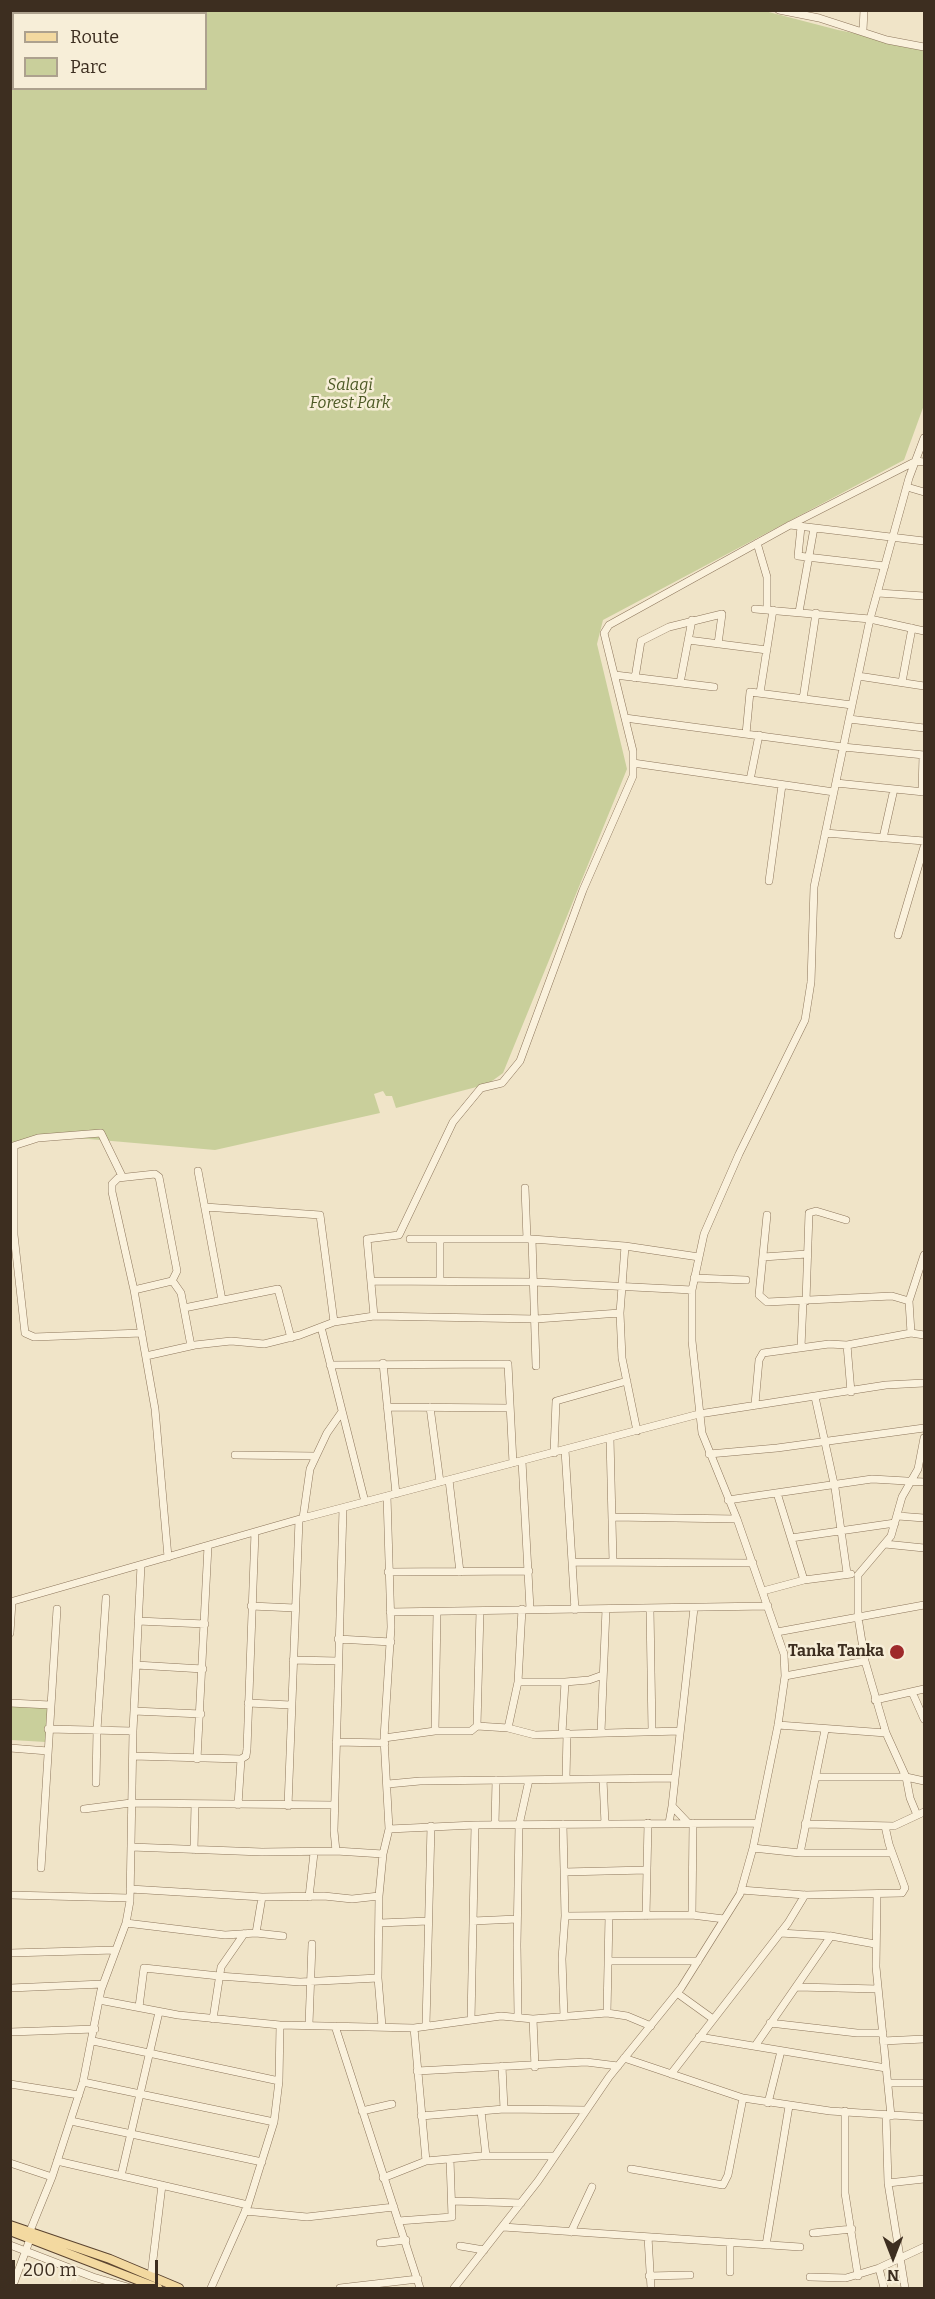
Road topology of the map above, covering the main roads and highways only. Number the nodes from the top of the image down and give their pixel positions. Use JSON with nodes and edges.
{"nodes":[{"id":1,"x":10,"y":2224,"type":"edge"},
{"id":2,"x":10,"y":2232,"type":"edge"},
{"id":3,"x":30,"y":2235,"type":"junction"},
{"id":4,"x":158,"y":2289,"type":"edge"},
{"id":5,"x":179,"y":2289,"type":"edge"}],
"edges":[{"from":1,"to":3,"type":"main road"},
{"from":2,"to":3,"type":"main road"},
{"from":3,"to":4,"type":"main road"},
{"from":3,"to":5,"type":"main road"}]}
